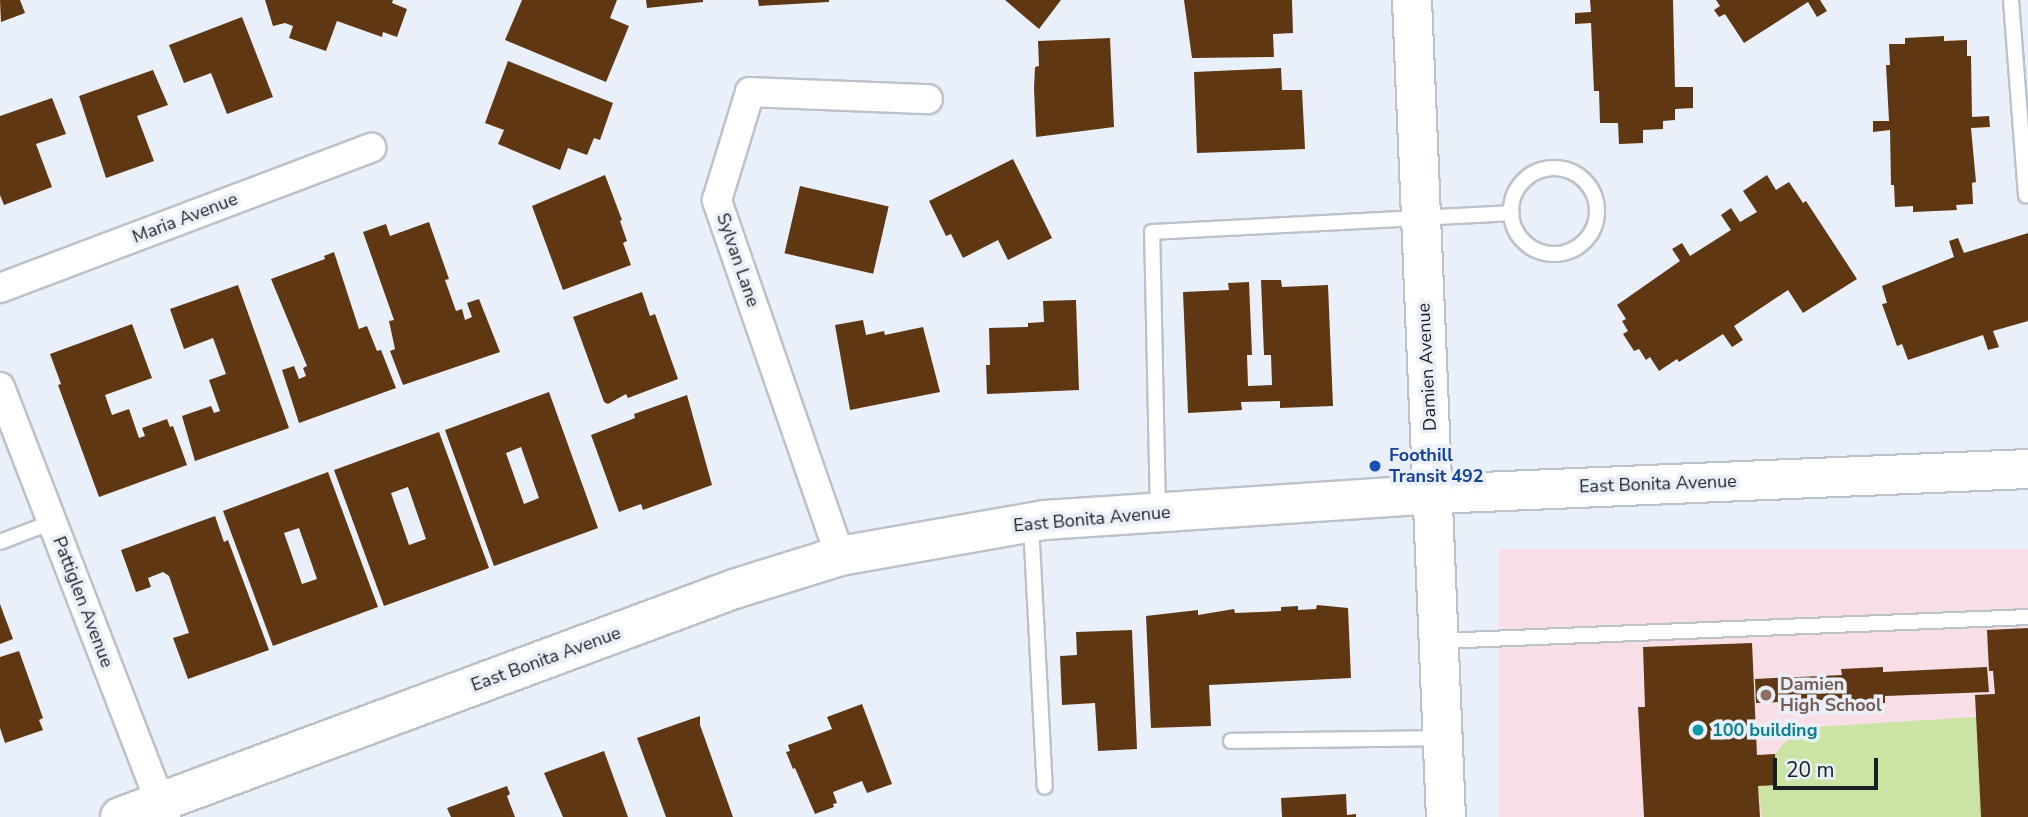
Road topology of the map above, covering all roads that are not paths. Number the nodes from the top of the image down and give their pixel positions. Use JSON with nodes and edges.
{"nodes":[{"id":1,"x":1412,"y":0,"type":"edge"},
{"id":2,"x":2011,"y":0,"type":"edge"},
{"id":3,"x":928,"y":99,"type":"dead end"},
{"id":4,"x":371,"y":148,"type":"dead end"},
{"id":5,"x":2026,"y":195,"type":"dead end"},
{"id":6,"x":1511,"y":213,"type":"junction"},
{"id":7,"x":1420,"y":218,"type":"junction"},
{"id":8,"x":0,"y":288,"type":"edge"},
{"id":9,"x":0,"y":387,"type":"edge"},
{"id":10,"x":2028,"y":469,"type":"edge"},
{"id":11,"x":1434,"y":494,"type":"junction"},
{"id":12,"x":1158,"y":512,"type":"junction"},
{"id":13,"x":52,"y":522,"type":"junction"},
{"id":14,"x":1031,"y":523,"type":"junction"},
{"id":15,"x":0,"y":542,"type":"edge"},
{"id":16,"x":841,"y":556,"type":"junction"},
{"id":17,"x":2028,"y":617,"type":"edge"},
{"id":18,"x":1439,"y":641,"type":"junction"},
{"id":19,"x":1443,"y":738,"type":"junction"},
{"id":20,"x":1231,"y":741,"type":"dead end"},
{"id":21,"x":1045,"y":787,"type":"dead end"},
{"id":22,"x":164,"y":810,"type":"edge"},
{"id":23,"x":120,"y":817,"type":"edge"},
{"id":24,"x":1446,"y":817,"type":"edge"}],
"edges":[{"from":1,"to":7,"type":"main road","name":"Damien Avenue"},
{"from":2,"to":5,"type":"lane"},
{"from":3,"to":16,"type":"street","name":"Sylvan Lane"},
{"from":4,"to":8,"type":"street","name":"Maria Avenue"},
{"from":6,"to":6,"type":"lane"},
{"from":6,"to":7,"type":"lane"},
{"from":7,"to":11,"type":"main road","name":"Damien Avenue"},
{"from":7,"to":12,"type":"lane"},
{"from":9,"to":13,"type":"street","name":"Pattiglen Avenue"},
{"from":10,"to":11,"type":"main road","name":"East Bonita Avenue"},
{"from":11,"to":12,"type":"main road","name":"East Bonita Avenue"},
{"from":11,"to":18,"type":"main road","name":"Damien Avenue"},
{"from":12,"to":14,"type":"main road","name":"East Bonita Avenue"},
{"from":13,"to":15,"type":"lane"},
{"from":13,"to":22,"type":"street","name":"Pattiglen Avenue"},
{"from":14,"to":16,"type":"main road","name":"East Bonita Avenue"},
{"from":14,"to":21,"type":"lane"},
{"from":16,"to":22,"type":"main road","name":"East Bonita Avenue"},
{"from":17,"to":18,"type":"lane"},
{"from":18,"to":19,"type":"main road","name":"Damien Avenue"},
{"from":19,"to":20,"type":"lane"},
{"from":19,"to":24,"type":"main road","name":"Damien Avenue"},
{"from":22,"to":23,"type":"main road","name":"East Bonita Avenue"}]}
